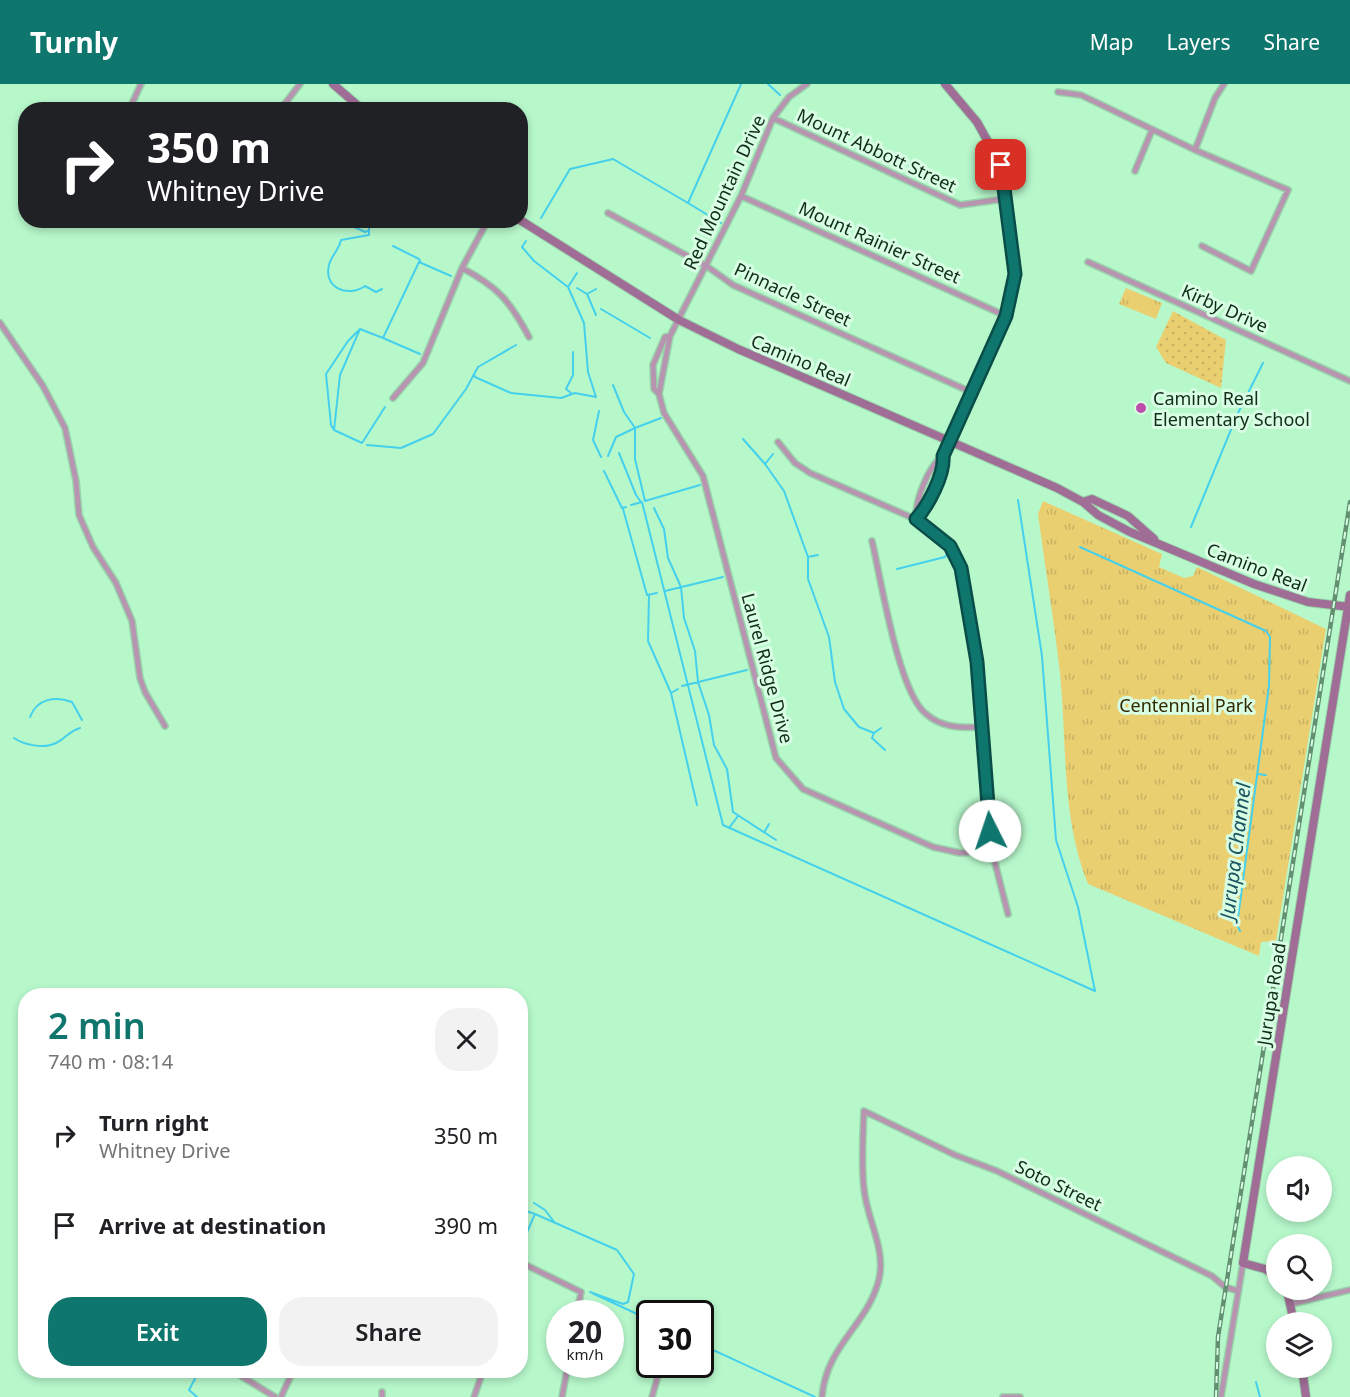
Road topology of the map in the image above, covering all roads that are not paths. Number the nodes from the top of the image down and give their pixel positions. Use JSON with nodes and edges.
{"nodes":[{"id":1,"x":141,"y":84,"type":"edge"},
{"id":2,"x":300,"y":84,"type":"edge"},
{"id":3,"x":333,"y":84,"type":"edge"},
{"id":4,"x":807,"y":84,"type":"edge"},
{"id":5,"x":945,"y":84,"type":"edge"},
{"id":6,"x":1224,"y":84,"type":"edge"},
{"id":7,"x":1058,"y":92,"type":"dead end"},
{"id":8,"x":133,"y":102,"type":"edge"},
{"id":9,"x":286,"y":102,"type":"edge"},
{"id":10,"x":354,"y":102,"type":"edge"},
{"id":11,"x":773,"y":118,"type":"junction"},
{"id":12,"x":1152,"y":130,"type":"junction"},
{"id":13,"x":1195,"y":150,"type":"junction"},
{"id":14,"x":1135,"y":171,"type":"dead end"},
{"id":15,"x":741,"y":196,"type":"junction"},
{"id":16,"x":1004,"y":199,"type":"junction"},
{"id":17,"x":608,"y":213,"type":"dead end"},
{"id":18,"x":528,"y":225,"type":"edge"},
{"id":19,"x":484,"y":228,"type":"edge"},
{"id":20,"x":1202,"y":246,"type":"dead end"},
{"id":21,"x":1088,"y":262,"type":"dead end"},
{"id":22,"x":708,"y":267,"type":"junction"},
{"id":23,"x":462,"y":268,"type":"junction"},
{"id":24,"x":1006,"y":316,"type":"junction"},
{"id":25,"x":679,"y":320,"type":"junction"},
{"id":26,"x":0,"y":323,"type":"edge"},
{"id":27,"x":670,"y":336,"type":"junction"},
{"id":28,"x":529,"y":337,"type":"dead end"},
{"id":29,"x":662,"y":370,"type":"junction"},
{"id":30,"x":652,"y":371,"type":"junction"},
{"id":31,"x":1350,"y":381,"type":"edge"},
{"id":32,"x":971,"y":392,"type":"junction"},
{"id":33,"x":659,"y":394,"type":"junction"},
{"id":34,"x":393,"y":398,"type":"dead end"},
{"id":35,"x":950,"y":440,"type":"junction"},
{"id":36,"x":778,"y":442,"type":"dead end"},
{"id":37,"x":943,"y":456,"type":"junction"},
{"id":38,"x":930,"y":475,"type":"junction"},
{"id":39,"x":938,"y":479,"type":"junction"},
{"id":40,"x":1083,"y":502,"type":"junction"},
{"id":41,"x":916,"y":519,"type":"junction"},
{"id":42,"x":872,"y":541,"type":"dead end"},
{"id":43,"x":1157,"y":543,"type":"junction"},
{"id":44,"x":1350,"y":595,"type":"edge"},
{"id":45,"x":1349,"y":607,"type":"edge"},
{"id":46,"x":165,"y":726,"type":"dead end"},
{"id":47,"x":982,"y":727,"type":"junction"},
{"id":48,"x":992,"y":851,"type":"junction"},
{"id":49,"x":1008,"y":914,"type":"dead end"},
{"id":50,"x":1243,"y":1263,"type":"junction"},
{"id":51,"x":528,"y":1266,"type":"edge"},
{"id":52,"x":1266,"y":1270,"type":"edge"},
{"id":53,"x":1350,"y":1290,"type":"edge"},
{"id":54,"x":1238,"y":1291,"type":"junction"},
{"id":55,"x":580,"y":1300,"type":"edge"},
{"id":56,"x":1290,"y":1300,"type":"edge"},
{"id":57,"x":1291,"y":1304,"type":"junction"},
{"id":58,"x":1292,"y":1312,"type":"edge"},
{"id":59,"x":244,"y":1378,"type":"edge"},
{"id":60,"x":290,"y":1378,"type":"edge"},
{"id":61,"x":481,"y":1378,"type":"edge"},
{"id":62,"x":566,"y":1378,"type":"edge"},
{"id":63,"x":657,"y":1378,"type":"edge"},
{"id":64,"x":1303,"y":1378,"type":"edge"},
{"id":65,"x":275,"y":1397,"type":"edge"},
{"id":66,"x":281,"y":1397,"type":"edge"},
{"id":67,"x":474,"y":1397,"type":"edge"},
{"id":68,"x":562,"y":1397,"type":"edge"},
{"id":69,"x":652,"y":1397,"type":"edge"},
{"id":70,"x":822,"y":1397,"type":"edge"},
{"id":71,"x":1003,"y":1397,"type":"edge"},
{"id":72,"x":1020,"y":1397,"type":"edge"},
{"id":73,"x":1221,"y":1397,"type":"edge"},
{"id":74,"x":1306,"y":1397,"type":"edge"}],
"edges":[{"from":1,"to":8,"type":"street"},
{"from":2,"to":9,"type":"street"},
{"from":3,"to":10,"type":"street"},
{"from":4,"to":11,"type":"street","name":"Red Mountain Drive"},
{"from":5,"to":16,"type":"street"},
{"from":6,"to":13,"type":"street"},
{"from":7,"to":12,"type":"street"},
{"from":11,"to":15,"type":"street","name":"Red Mountain Drive"},
{"from":11,"to":16,"type":"street","name":"Mount Abbott Street"},
{"from":12,"to":13,"type":"street"},
{"from":12,"to":14,"type":"street"},
{"from":13,"to":20,"type":"street"},
{"from":15,"to":22,"type":"street","name":"Red Mountain Drive"},
{"from":15,"to":24,"type":"street","name":"Mount Rainier Street"},
{"from":16,"to":24,"type":"street"},
{"from":17,"to":22,"type":"street","name":"Pinnacle Street"},
{"from":18,"to":25,"type":"street","name":"Camino Real"},
{"from":19,"to":23,"type":"street"},
{"from":21,"to":31,"type":"street","name":"Kirby Drive"},
{"from":22,"to":25,"type":"street","name":"Red Mountain Drive"},
{"from":22,"to":32,"type":"street","name":"Pinnacle Street"},
{"from":23,"to":28,"type":"street"},
{"from":23,"to":34,"type":"street"},
{"from":24,"to":32,"type":"street"},
{"from":25,"to":27,"type":"street","name":"Laurel Ridge Drive"},
{"from":25,"to":35,"type":"street","name":"Camino Real"},
{"from":26,"to":46,"type":"street"},
{"from":27,"to":29,"type":"street","name":"Laurel Ridge Drive"},
{"from":27,"to":30,"type":"street","name":"Laurel Ridge Drive"},
{"from":29,"to":30,"type":"street"},
{"from":29,"to":33,"type":"street","name":"Laurel Ridge Drive"},
{"from":30,"to":33,"type":"street","name":"Laurel Ridge Drive"},
{"from":32,"to":35,"type":"street"},
{"from":33,"to":48,"type":"street","name":"Laurel Ridge Drive"},
{"from":35,"to":37,"type":"street"},
{"from":35,"to":40,"type":"street","name":"Camino Real"},
{"from":36,"to":41,"type":"street"},
{"from":37,"to":38,"type":"street"},
{"from":37,"to":39,"type":"street"},
{"from":38,"to":39,"type":"street"},
{"from":38,"to":41,"type":"street"},
{"from":39,"to":41,"type":"street"},
{"from":40,"to":43,"type":"street","name":"Camino Real"},
{"from":40,"to":43,"type":"street","name":"Camino Real"},
{"from":41,"to":47,"type":"street"},
{"from":42,"to":47,"type":"street"},
{"from":43,"to":45,"type":"street","name":"Camino Real"},
{"from":44,"to":45,"type":"street","name":"Jurupa Road"},
{"from":45,"to":50,"type":"street","name":"Jurupa Road"},
{"from":47,"to":48,"type":"street"},
{"from":48,"to":49,"type":"street"},
{"from":50,"to":52,"type":"street"},
{"from":50,"to":54,"type":"street","name":"Jurupa Road"},
{"from":51,"to":55,"type":"street"},
{"from":53,"to":57,"type":"street"},
{"from":54,"to":70,"type":"street","name":"Soto Street"},
{"from":54,"to":73,"type":"street","name":"Jurupa Road"},
{"from":56,"to":57,"type":"street"},
{"from":57,"to":58,"type":"street"},
{"from":59,"to":65,"type":"street"},
{"from":60,"to":66,"type":"street"},
{"from":61,"to":67,"type":"street"},
{"from":62,"to":68,"type":"street"},
{"from":63,"to":69,"type":"street"},
{"from":64,"to":74,"type":"street"},
{"from":71,"to":72,"type":"street"}]}
